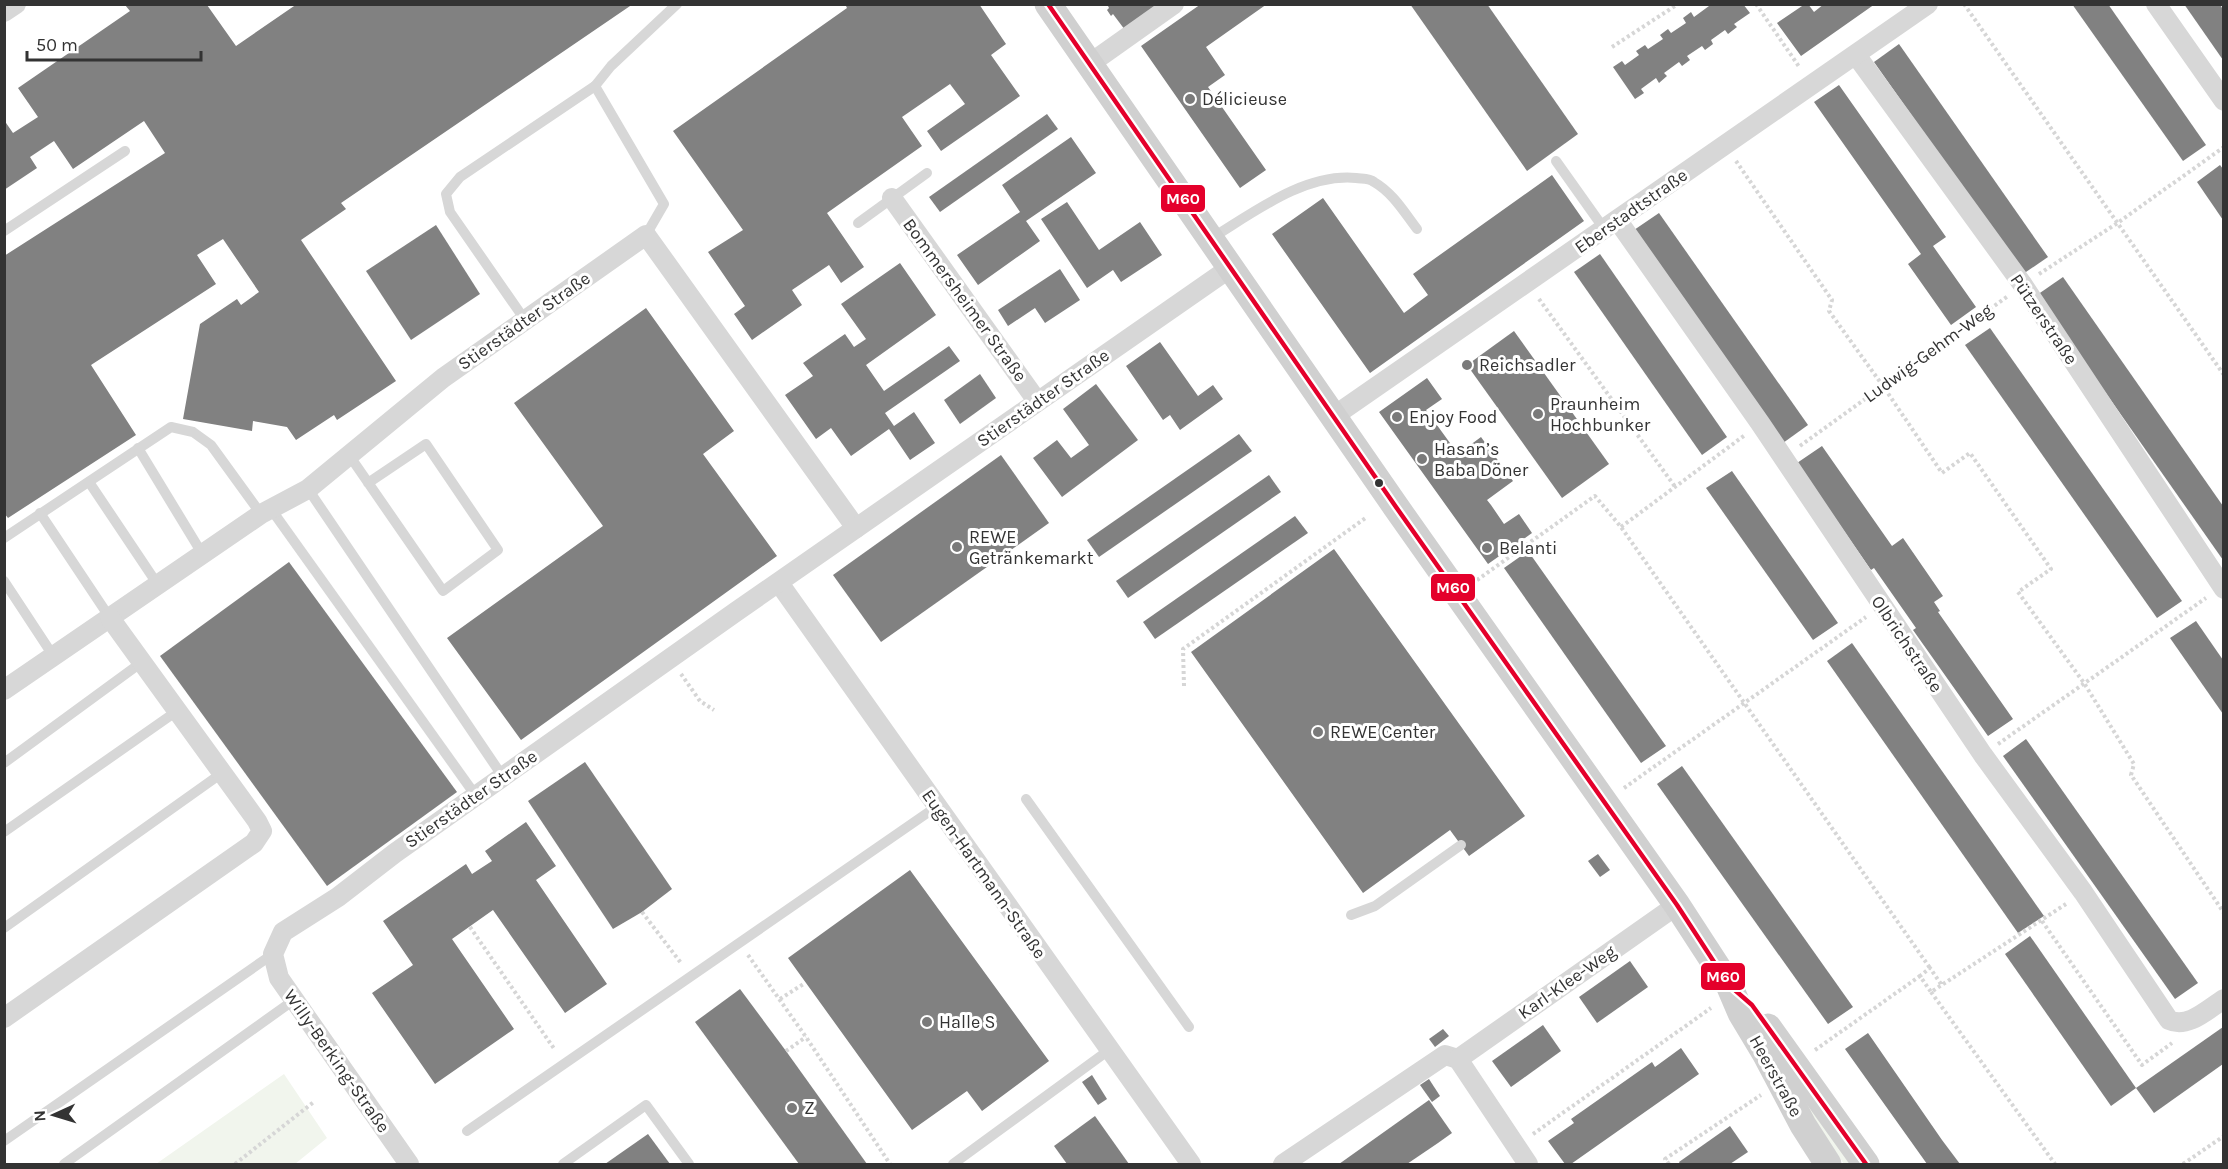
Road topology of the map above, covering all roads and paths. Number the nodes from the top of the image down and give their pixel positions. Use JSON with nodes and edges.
{"nodes":[{"id":1,"x":16,"y":4,"type":"edge"},
{"id":2,"x":676,"y":4,"type":"edge"},
{"id":3,"x":1048,"y":4,"type":"edge"},
{"id":4,"x":1174,"y":4,"type":"edge"},
{"id":5,"x":1678,"y":4,"type":"edge"},
{"id":6,"x":1756,"y":4,"type":"edge"},
{"id":7,"x":1928,"y":4,"type":"edge"},
{"id":8,"x":1964,"y":4,"type":"edge"},
{"id":9,"x":2156,"y":4,"type":"edge"},
{"id":10,"x":4,"y":12,"type":"edge"},
{"id":11,"x":1612,"y":48,"type":"dead end"},
{"id":12,"x":1856,"y":55,"type":"junction"},
{"id":13,"x":1088,"y":64,"type":"junction"},
{"id":14,"x":595,"y":86,"type":"junction"},
{"id":15,"x":1812,"y":86,"type":"junction"},
{"id":16,"x":2223,"y":101,"type":"edge"},
{"id":17,"x":1725,"y":146,"type":"junction"},
{"id":18,"x":2223,"y":147,"type":"edge"},
{"id":19,"x":125,"y":151,"type":"dead end"},
{"id":20,"x":1556,"y":161,"type":"dead end"},
{"id":21,"x":927,"y":173,"type":"dead end"},
{"id":22,"x":892,"y":198,"type":"junction"},
{"id":23,"x":858,"y":223,"type":"dead end"},
{"id":24,"x":2116,"y":224,"type":"junction"},
{"id":25,"x":1611,"y":225,"type":"junction"},
{"id":26,"x":1418,"y":229,"type":"dead end"},
{"id":27,"x":4,"y":231,"type":"edge"},
{"id":28,"x":646,"y":235,"type":"junction"},
{"id":29,"x":1210,"y":239,"type":"junction"},
{"id":30,"x":1230,"y":268,"type":"junction"},
{"id":31,"x":1527,"y":282,"type":"junction"},
{"id":32,"x":2023,"y":285,"type":"junction"},
{"id":33,"x":525,"y":320,"type":"junction"},
{"id":34,"x":2223,"y":375,"type":"edge"},
{"id":35,"x":1883,"y":386,"type":"junction"},
{"id":36,"x":1037,"y":401,"type":"junction"},
{"id":37,"x":1334,"y":416,"type":"junction"},
{"id":38,"x":1760,"y":423,"type":"junction"},
{"id":39,"x":138,"y":448,"type":"junction"},
{"id":40,"x":349,"y":455,"type":"junction"},
{"id":41,"x":1783,"y":458,"type":"junction"},
{"id":42,"x":89,"y":482,"type":"junction"},
{"id":43,"x":368,"y":483,"type":"junction"},
{"id":44,"x":1676,"y":488,"type":"junction"},
{"id":45,"x":308,"y":489,"type":"junction"},
{"id":46,"x":266,"y":512,"type":"junction"},
{"id":47,"x":40,"y":513,"type":"junction"},
{"id":48,"x":1367,"y":517,"type":"dead end"},
{"id":49,"x":1621,"y":527,"type":"junction"},
{"id":50,"x":856,"y":528,"type":"junction"},
{"id":51,"x":4,"y":538,"type":"edge"},
{"id":52,"x":203,"y":555,"type":"junction"},
{"id":53,"x":4,"y":580,"type":"edge"},
{"id":54,"x":1478,"y":580,"type":"dead end"},
{"id":55,"x":779,"y":583,"type":"junction"},
{"id":56,"x":158,"y":585,"type":"junction"},
{"id":57,"x":2223,"y":588,"type":"edge"},
{"id":58,"x":1882,"y":606,"type":"junction"},
{"id":59,"x":110,"y":618,"type":"junction"},
{"id":60,"x":54,"y":657,"type":"junction"},
{"id":61,"x":670,"y":659,"type":"junction"},
{"id":62,"x":142,"y":662,"type":"junction"},
{"id":63,"x":2084,"y":683,"type":"junction"},
{"id":64,"x":1184,"y":686,"type":"dead end"},
{"id":65,"x":4,"y":690,"type":"edge"},
{"id":66,"x":1746,"y":703,"type":"junction"},
{"id":67,"x":714,"y":710,"type":"dead end"},
{"id":68,"x":177,"y":711,"type":"junction"},
{"id":69,"x":1983,"y":755,"type":"junction"},
{"id":70,"x":4,"y":764,"type":"edge"},
{"id":71,"x":222,"y":773,"type":"junction"},
{"id":72,"x":503,"y":777,"type":"junction"},
{"id":73,"x":1624,"y":788,"type":"dead end"},
{"id":74,"x":476,"y":796,"type":"junction"},
{"id":75,"x":1026,"y":799,"type":"dead end"},
{"id":76,"x":936,"y":807,"type":"junction"},
{"id":77,"x":4,"y":832,"type":"edge"},
{"id":78,"x":1461,"y":845,"type":"dead end"},
{"id":79,"x":2083,"y":892,"type":"junction"},
{"id":80,"x":1677,"y":905,"type":"junction"},
{"id":81,"x":642,"y":912,"type":"dead end"},
{"id":82,"x":2223,"y":913,"type":"edge"},
{"id":83,"x":1350,"y":915,"type":"dead end"},
{"id":84,"x":2042,"y":921,"type":"junction"},
{"id":85,"x":470,"y":927,"type":"dead end"},
{"id":86,"x":4,"y":928,"type":"edge"},
{"id":87,"x":739,"y":942,"type":"junction"},
{"id":88,"x":273,"y":954,"type":"junction"},
{"id":89,"x":1930,"y":968,"type":"junction"},
{"id":90,"x":690,"y":976,"type":"junction"},
{"id":91,"x":1920,"y":976,"type":"junction"},
{"id":92,"x":806,"y":983,"type":"dead end"},
{"id":93,"x":1729,"y":984,"type":"junction"},
{"id":94,"x":1941,"y":984,"type":"junction"},
{"id":95,"x":1931,"y":992,"type":"junction"},
{"id":96,"x":780,"y":999,"type":"junction"},
{"id":97,"x":294,"y":1000,"type":"junction"},
{"id":98,"x":2220,"y":1001,"type":"edge"},
{"id":99,"x":1711,"y":1008,"type":"dead end"},
{"id":100,"x":4,"y":1018,"type":"edge"},
{"id":101,"x":2177,"y":1024,"type":"junction"},
{"id":102,"x":1189,"y":1028,"type":"dead end"},
{"id":103,"x":807,"y":1037,"type":"junction"},
{"id":104,"x":1109,"y":1050,"type":"junction"},
{"id":105,"x":786,"y":1052,"type":"dead end"},
{"id":106,"x":1810,"y":1052,"type":"dead end"},
{"id":107,"x":1458,"y":1059,"type":"junction"},
{"id":108,"x":564,"y":1064,"type":"junction"},
{"id":109,"x":1768,"y":1091,"type":"dead end"},
{"id":110,"x":315,"y":1101,"type":"dead end"},
{"id":111,"x":467,"y":1131,"type":"dead end"},
{"id":112,"x":2223,"y":1136,"type":"edge"},
{"id":113,"x":4,"y":1141,"type":"edge"},
{"id":114,"x":1516,"y":1146,"type":"junction"},
{"id":115,"x":64,"y":1164,"type":"edge"},
{"id":116,"x":235,"y":1164,"type":"edge"},
{"id":117,"x":409,"y":1164,"type":"edge"},
{"id":118,"x":563,"y":1164,"type":"edge"},
{"id":119,"x":689,"y":1164,"type":"edge"},
{"id":120,"x":890,"y":1164,"type":"edge"},
{"id":121,"x":953,"y":1164,"type":"edge"},
{"id":122,"x":1191,"y":1164,"type":"edge"},
{"id":123,"x":1283,"y":1164,"type":"edge"},
{"id":124,"x":1528,"y":1164,"type":"edge"},
{"id":125,"x":1669,"y":1164,"type":"edge"},
{"id":126,"x":1828,"y":1164,"type":"edge"},
{"id":127,"x":1866,"y":1164,"type":"edge"},
{"id":128,"x":2055,"y":1164,"type":"edge"},
{"id":129,"x":2183,"y":1164,"type":"edge"}],
"edges":[{"from":1,"to":10,"type":"street"},
{"from":2,"to":14,"type":"lane"},
{"from":3,"to":13,"type":"main road","name":"Heerstraße"},
{"from":4,"to":13,"type":"street"},
{"from":5,"to":11,"type":"path"},
{"from":6,"to":15,"type":"path"},
{"from":7,"to":12,"type":"street","name":"Eberstadtstraße"},
{"from":8,"to":24,"type":"path"},
{"from":9,"to":16,"type":"street"},
{"from":12,"to":15,"type":"street","name":"Eberstadtstraße"},
{"from":12,"to":32,"type":"street","name":"Pützerstraße"},
{"from":13,"to":29,"type":"main road","name":"Heerstraße"},
{"from":14,"to":28,"type":"lane"},
{"from":14,"to":33,"type":"lane"},
{"from":15,"to":17,"type":"street","name":"Eberstadtstraße"},
{"from":17,"to":25,"type":"street","name":"Eberstadtstraße"},
{"from":17,"to":35,"type":"path"},
{"from":18,"to":24,"type":"path","name":"Ludwig-Gehm-Weg"},
{"from":19,"to":27,"type":"lane"},
{"from":20,"to":25,"type":"lane"},
{"from":21,"to":22,"type":"lane"},
{"from":22,"to":23,"type":"lane"},
{"from":22,"to":36,"type":"street","name":"Bommersheimer Straße"},
{"from":24,"to":32,"type":"path","name":"Ludwig-Gehm-Weg"},
{"from":24,"to":34,"type":"path"},
{"from":25,"to":31,"type":"street","name":"Eberstadtstraße"},
{"from":25,"to":38,"type":"street","name":"Olbrichstraße"},
{"from":26,"to":29,"type":"lane"},
{"from":28,"to":33,"type":"street","name":"Stierstädter Straße"},
{"from":28,"to":50,"type":"street"},
{"from":29,"to":30,"type":"main road","name":"Heerstraße"},
{"from":30,"to":36,"type":"street","name":"Stierstädter Straße"},
{"from":30,"to":37,"type":"main road","name":"Heerstraße"},
{"from":31,"to":37,"type":"street","name":"Eberstadtstraße"},
{"from":31,"to":44,"type":"path"},
{"from":32,"to":35,"type":"path","name":"Ludwig-Gehm-Weg"},
{"from":32,"to":57,"type":"street","name":"Pützerstraße"},
{"from":33,"to":40,"type":"street","name":"Stierstädter Straße"},
{"from":35,"to":41,"type":"path","name":"Ludwig-Gehm-Weg"},
{"from":35,"to":63,"type":"path"},
{"from":36,"to":50,"type":"street","name":"Stierstädter Straße"},
{"from":37,"to":80,"type":"main road","name":"Heerstraße"},
{"from":38,"to":41,"type":"street","name":"Olbrichstraße"},
{"from":38,"to":44,"type":"path"},
{"from":39,"to":42,"type":"lane"},
{"from":39,"to":46,"type":"lane"},
{"from":39,"to":52,"type":"lane"},
{"from":40,"to":43,"type":"lane"},
{"from":40,"to":45,"type":"street","name":"Stierstädter Straße"},
{"from":41,"to":58,"type":"street","name":"Olbrichstraße"},
{"from":42,"to":47,"type":"lane"},
{"from":42,"to":56,"type":"lane"},
{"from":43,"to":43,"type":"lane"},
{"from":44,"to":49,"type":"path"},
{"from":45,"to":46,"type":"street","name":"Stierstädter Straße"},
{"from":45,"to":72,"type":"lane"},
{"from":46,"to":52,"type":"street","name":"Stierstädter Straße"},
{"from":46,"to":74,"type":"lane"},
{"from":47,"to":51,"type":"lane"},
{"from":47,"to":59,"type":"lane"},
{"from":48,"to":64,"type":"path"},
{"from":49,"to":54,"type":"path"},
{"from":49,"to":66,"type":"path"},
{"from":50,"to":55,"type":"street","name":"Stierstädter Straße"},
{"from":52,"to":56,"type":"street","name":"Stierstädter Straße"},
{"from":53,"to":60,"type":"lane"},
{"from":55,"to":61,"type":"street","name":"Stierstädter Straße"},
{"from":55,"to":76,"type":"street","name":"Eugen-Hartmann-Straße"},
{"from":56,"to":59,"type":"street","name":"Stierstädter Straße"},
{"from":57,"to":63,"type":"path"},
{"from":58,"to":66,"type":"path"},
{"from":58,"to":69,"type":"street","name":"Olbrichstraße"},
{"from":59,"to":60,"type":"street","name":"Stierstädter Straße"},
{"from":59,"to":62,"type":"street"},
{"from":60,"to":65,"type":"street","name":"Stierstädter Straße"},
{"from":61,"to":67,"type":"path"},
{"from":61,"to":72,"type":"street","name":"Stierstädter Straße"},
{"from":62,"to":68,"type":"street"},
{"from":62,"to":70,"type":"lane"},
{"from":63,"to":69,"type":"path"},
{"from":63,"to":82,"type":"path"},
{"from":66,"to":73,"type":"path"},
{"from":66,"to":89,"type":"path"},
{"from":68,"to":71,"type":"street"},
{"from":68,"to":77,"type":"lane"},
{"from":69,"to":79,"type":"street","name":"Olbrichstraße"},
{"from":71,"to":86,"type":"lane"},
{"from":71,"to":100,"type":"street"},
{"from":72,"to":74,"type":"street","name":"Stierstädter Straße"},
{"from":74,"to":88,"type":"street","name":"Stierstädter Straße"},
{"from":75,"to":102,"type":"lane"},
{"from":76,"to":87,"type":"lane"},
{"from":76,"to":104,"type":"street","name":"Eugen-Hartmann-Straße"},
{"from":78,"to":83,"type":"lane"},
{"from":79,"to":84,"type":"path"},
{"from":79,"to":101,"type":"street","name":"Olbrichstraße"},
{"from":80,"to":93,"type":"main road","name":"Heerstraße"},
{"from":80,"to":107,"type":"street","name":"Karl-Klee-Weg"},
{"from":81,"to":90,"type":"path"},
{"from":84,"to":94,"type":"path"},
{"from":84,"to":101,"type":"path"},
{"from":85,"to":108,"type":"path"},
{"from":87,"to":90,"type":"lane"},
{"from":87,"to":96,"type":"path"},
{"from":88,"to":97,"type":"street","name":"Willy-Berking-Straße"},
{"from":88,"to":113,"type":"lane"},
{"from":89,"to":91,"type":"path"},
{"from":89,"to":94,"type":"path"},
{"from":90,"to":108,"type":"lane"},
{"from":91,"to":95,"type":"path"},
{"from":91,"to":106,"type":"path"},
{"from":92,"to":96,"type":"path"},
{"from":93,"to":126,"type":"main road","name":"Heerstraße"},
{"from":93,"to":127,"type":"main road","name":"Heerstraße"},
{"from":94,"to":95,"type":"path"},
{"from":95,"to":128,"type":"path"},
{"from":96,"to":103,"type":"path"},
{"from":97,"to":115,"type":"lane"},
{"from":97,"to":117,"type":"street","name":"Willy-Berking-Straße"},
{"from":98,"to":101,"type":"street"},
{"from":99,"to":114,"type":"path"},
{"from":103,"to":105,"type":"path"},
{"from":103,"to":120,"type":"path"},
{"from":104,"to":121,"type":"lane"},
{"from":104,"to":122,"type":"street","name":"Eugen-Hartmann-Straße"},
{"from":107,"to":114,"type":"street"},
{"from":107,"to":123,"type":"street","name":"Karl-Klee-Weg"},
{"from":108,"to":111,"type":"lane"},
{"from":109,"to":125,"type":"path"},
{"from":110,"to":116,"type":"path"},
{"from":112,"to":129,"type":"path"},
{"from":114,"to":124,"type":"street"},
{"from":118,"to":119,"type":"lane"}]}
